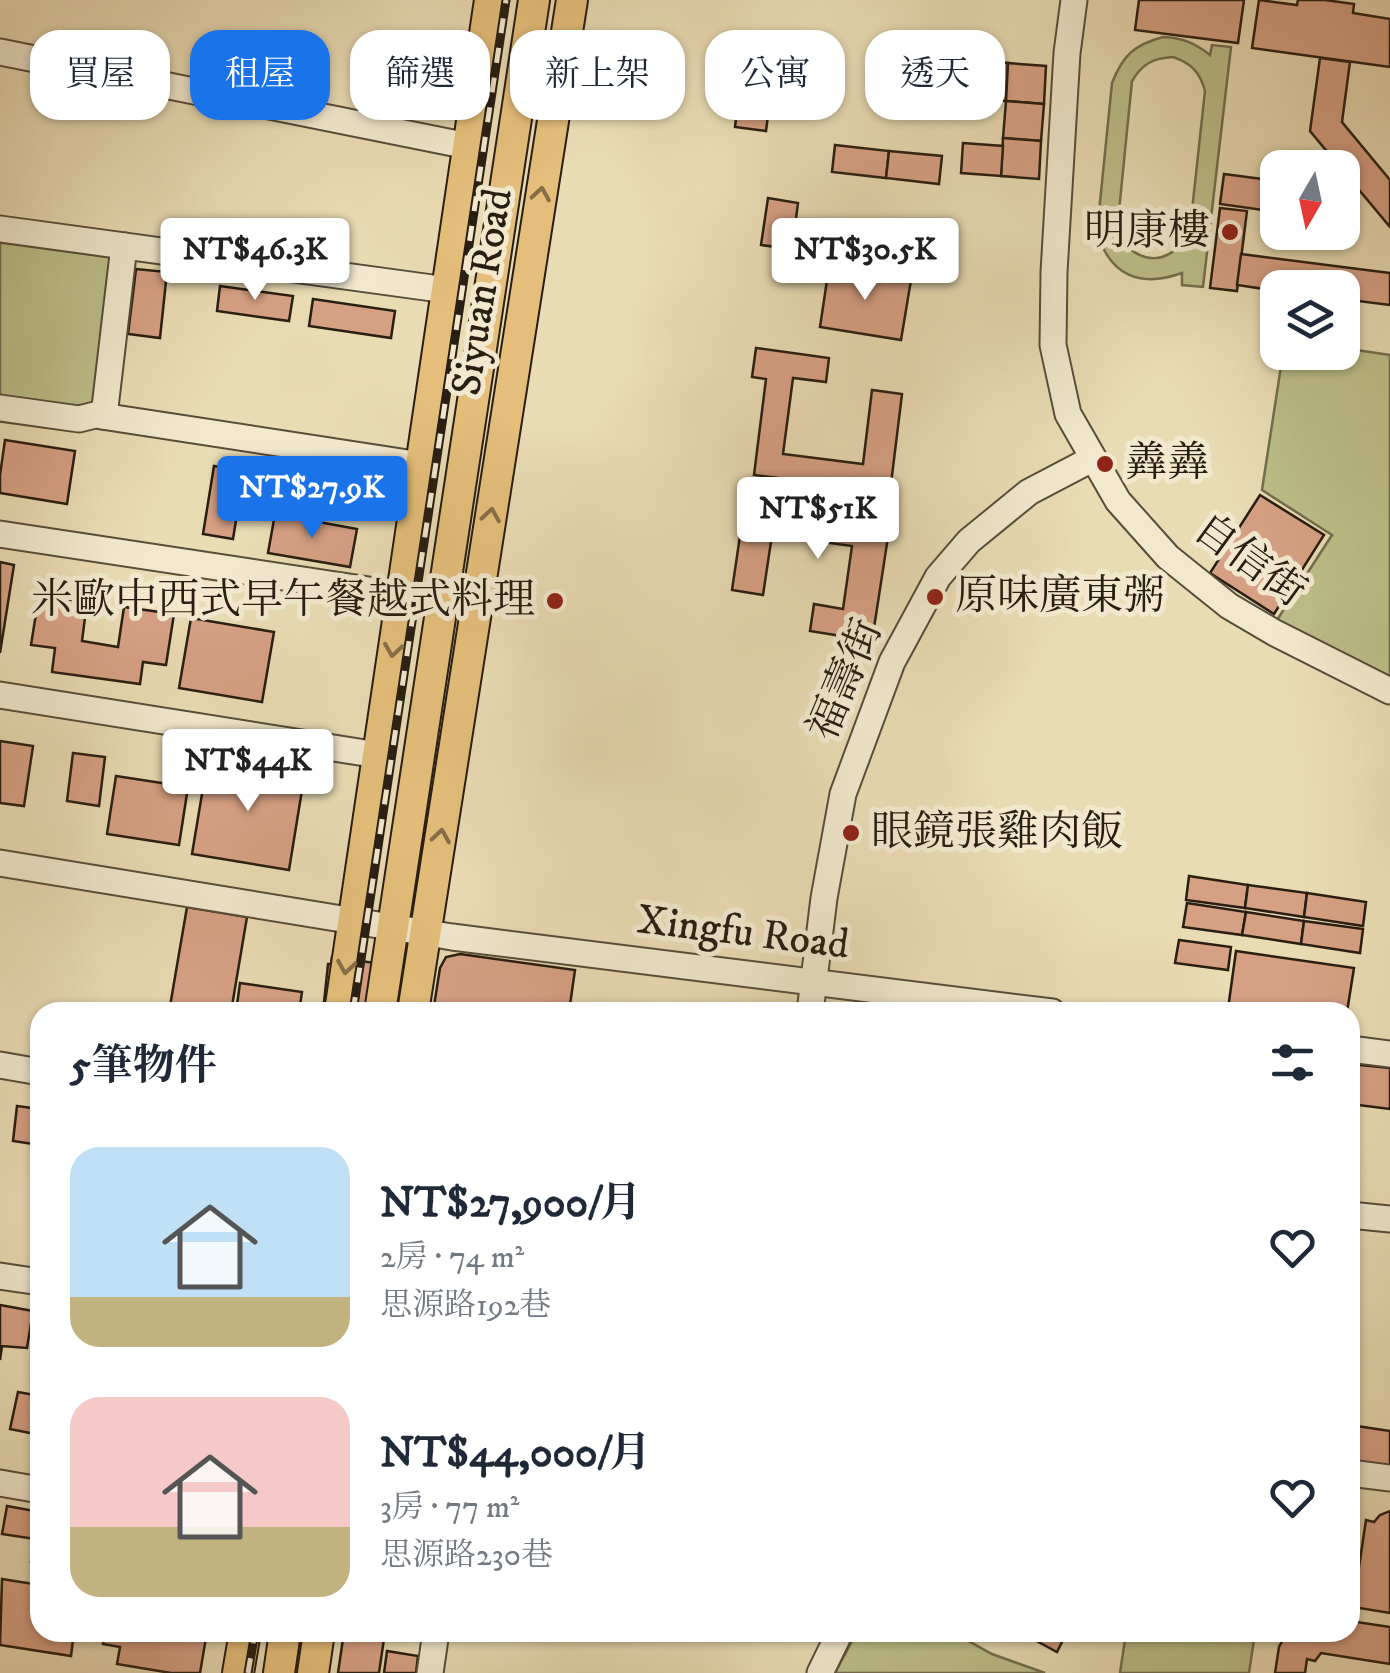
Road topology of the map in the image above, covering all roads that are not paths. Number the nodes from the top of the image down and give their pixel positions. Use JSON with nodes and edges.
{"nodes":[{"id":1,"x":490,"y":0,"type":"edge"},
{"id":2,"x":534,"y":0,"type":"edge"},
{"id":3,"x":572,"y":0,"type":"edge"},
{"id":4,"x":1074,"y":0,"type":"edge"},
{"id":5,"x":0,"y":52,"type":"edge"},
{"id":6,"x":468,"y":146,"type":"junction"},
{"id":7,"x":0,"y":229,"type":"edge"},
{"id":8,"x":124,"y":246,"type":"junction"},
{"id":9,"x":447,"y":290,"type":"junction"},
{"id":10,"x":0,"y":408,"type":"edge"},
{"id":11,"x":100,"y":415,"type":"junction"},
{"id":12,"x":1092,"y":459,"type":"junction"},
{"id":13,"x":421,"y":465,"type":"junction"},
{"id":14,"x":0,"y":534,"type":"edge"},
{"id":15,"x":402,"y":595,"type":"junction"},
{"id":16,"x":1390,"y":691,"type":"edge"},
{"id":17,"x":0,"y":695,"type":"edge"},
{"id":18,"x":378,"y":755,"type":"junction"},
{"id":19,"x":0,"y":863,"type":"edge"},
{"id":20,"x":354,"y":921,"type":"junction"},
{"id":21,"x":393,"y":928,"type":"junction"},
{"id":22,"x":426,"y":933,"type":"junction"},
{"id":23,"x":812,"y":982,"type":"junction"},
{"id":24,"x":342,"y":1002,"type":"edge"},
{"id":25,"x":382,"y":1002,"type":"edge"},
{"id":26,"x":416,"y":1002,"type":"edge"},
{"id":27,"x":811,"y":1002,"type":"edge"},
{"id":28,"x":972,"y":1002,"type":"edge"},
{"id":29,"x":1360,"y":1050,"type":"edge"},
{"id":30,"x":1390,"y":1054,"type":"edge"},
{"id":31,"x":0,"y":1066,"type":"edge"},
{"id":32,"x":30,"y":1070,"type":"edge"},
{"id":33,"x":1360,"y":1216,"type":"edge"},
{"id":34,"x":1390,"y":1219,"type":"edge"},
{"id":35,"x":0,"y":1276,"type":"edge"},
{"id":36,"x":30,"y":1280,"type":"edge"},
{"id":37,"x":1360,"y":1474,"type":"edge"},
{"id":38,"x":1390,"y":1478,"type":"edge"},
{"id":39,"x":0,"y":1483,"type":"edge"},
{"id":40,"x":30,"y":1488,"type":"edge"},
{"id":41,"x":243,"y":1642,"type":"edge"},
{"id":42,"x":284,"y":1642,"type":"edge"},
{"id":43,"x":318,"y":1642,"type":"edge"},
{"id":44,"x":435,"y":1642,"type":"edge"},
{"id":45,"x":835,"y":1642,"type":"edge"},
{"id":46,"x":238,"y":1673,"type":"edge"},
{"id":47,"x":279,"y":1673,"type":"edge"},
{"id":48,"x":313,"y":1673,"type":"edge"},
{"id":49,"x":430,"y":1673,"type":"edge"},
{"id":50,"x":820,"y":1673,"type":"edge"}],
"edges":[{"from":1,"to":6,"type":"main road","name":"Siyuan Road"},
{"from":2,"to":21,"type":"main road","name":"Siyuan Road"},
{"from":22,"to":3,"type":"main road","name":"Siyuan Road","one_way":true},
{"from":4,"to":12,"type":"street","name":"自信街"},
{"from":5,"to":6,"type":"street"},
{"from":6,"to":9,"type":"main road","name":"Siyuan Road"},
{"from":7,"to":8,"type":"street"},
{"from":8,"to":9,"type":"street"},
{"from":8,"to":11,"type":"street"},
{"from":9,"to":13,"type":"main road","name":"Siyuan Road"},
{"from":10,"to":11,"type":"street"},
{"from":11,"to":13,"type":"street"},
{"from":12,"to":16,"type":"street","name":"自信街"},
{"from":12,"to":23,"type":"street","name":"福壽街"},
{"from":13,"to":15,"type":"main road","name":"Siyuan Road"},
{"from":14,"to":15,"type":"street"},
{"from":15,"to":18,"type":"main road","name":"Siyuan Road","one_way":true},
{"from":17,"to":18,"type":"street"},
{"from":18,"to":20,"type":"main road","name":"Siyuan Road"},
{"from":19,"to":20,"type":"street","name":"Xingfu Road"},
{"from":20,"to":21,"type":"street","name":"Xingfu Road"},
{"from":20,"to":24,"type":"main road","name":"Siyuan Road","one_way":true},
{"from":21,"to":22,"type":"street","name":"Xingfu Road"},
{"from":21,"to":25,"type":"main road","name":"Siyuan Road"},
{"from":22,"to":23,"type":"street","name":"Xingfu Road"},
{"from":22,"to":26,"type":"main road","name":"Siyuan Road"},
{"from":23,"to":27,"type":"street","name":"福壽街"},
{"from":23,"to":28,"type":"street","name":"Xingfu Road"},
{"from":29,"to":30,"type":"street"},
{"from":31,"to":32,"type":"street"},
{"from":33,"to":34,"type":"street"},
{"from":35,"to":36,"type":"street"},
{"from":37,"to":38,"type":"street"},
{"from":39,"to":40,"type":"street"},
{"from":41,"to":46,"type":"main road"},
{"from":42,"to":47,"type":"main road"},
{"from":43,"to":48,"type":"main road"},
{"from":44,"to":49,"type":"street"},
{"from":45,"to":50,"type":"street"}]}
